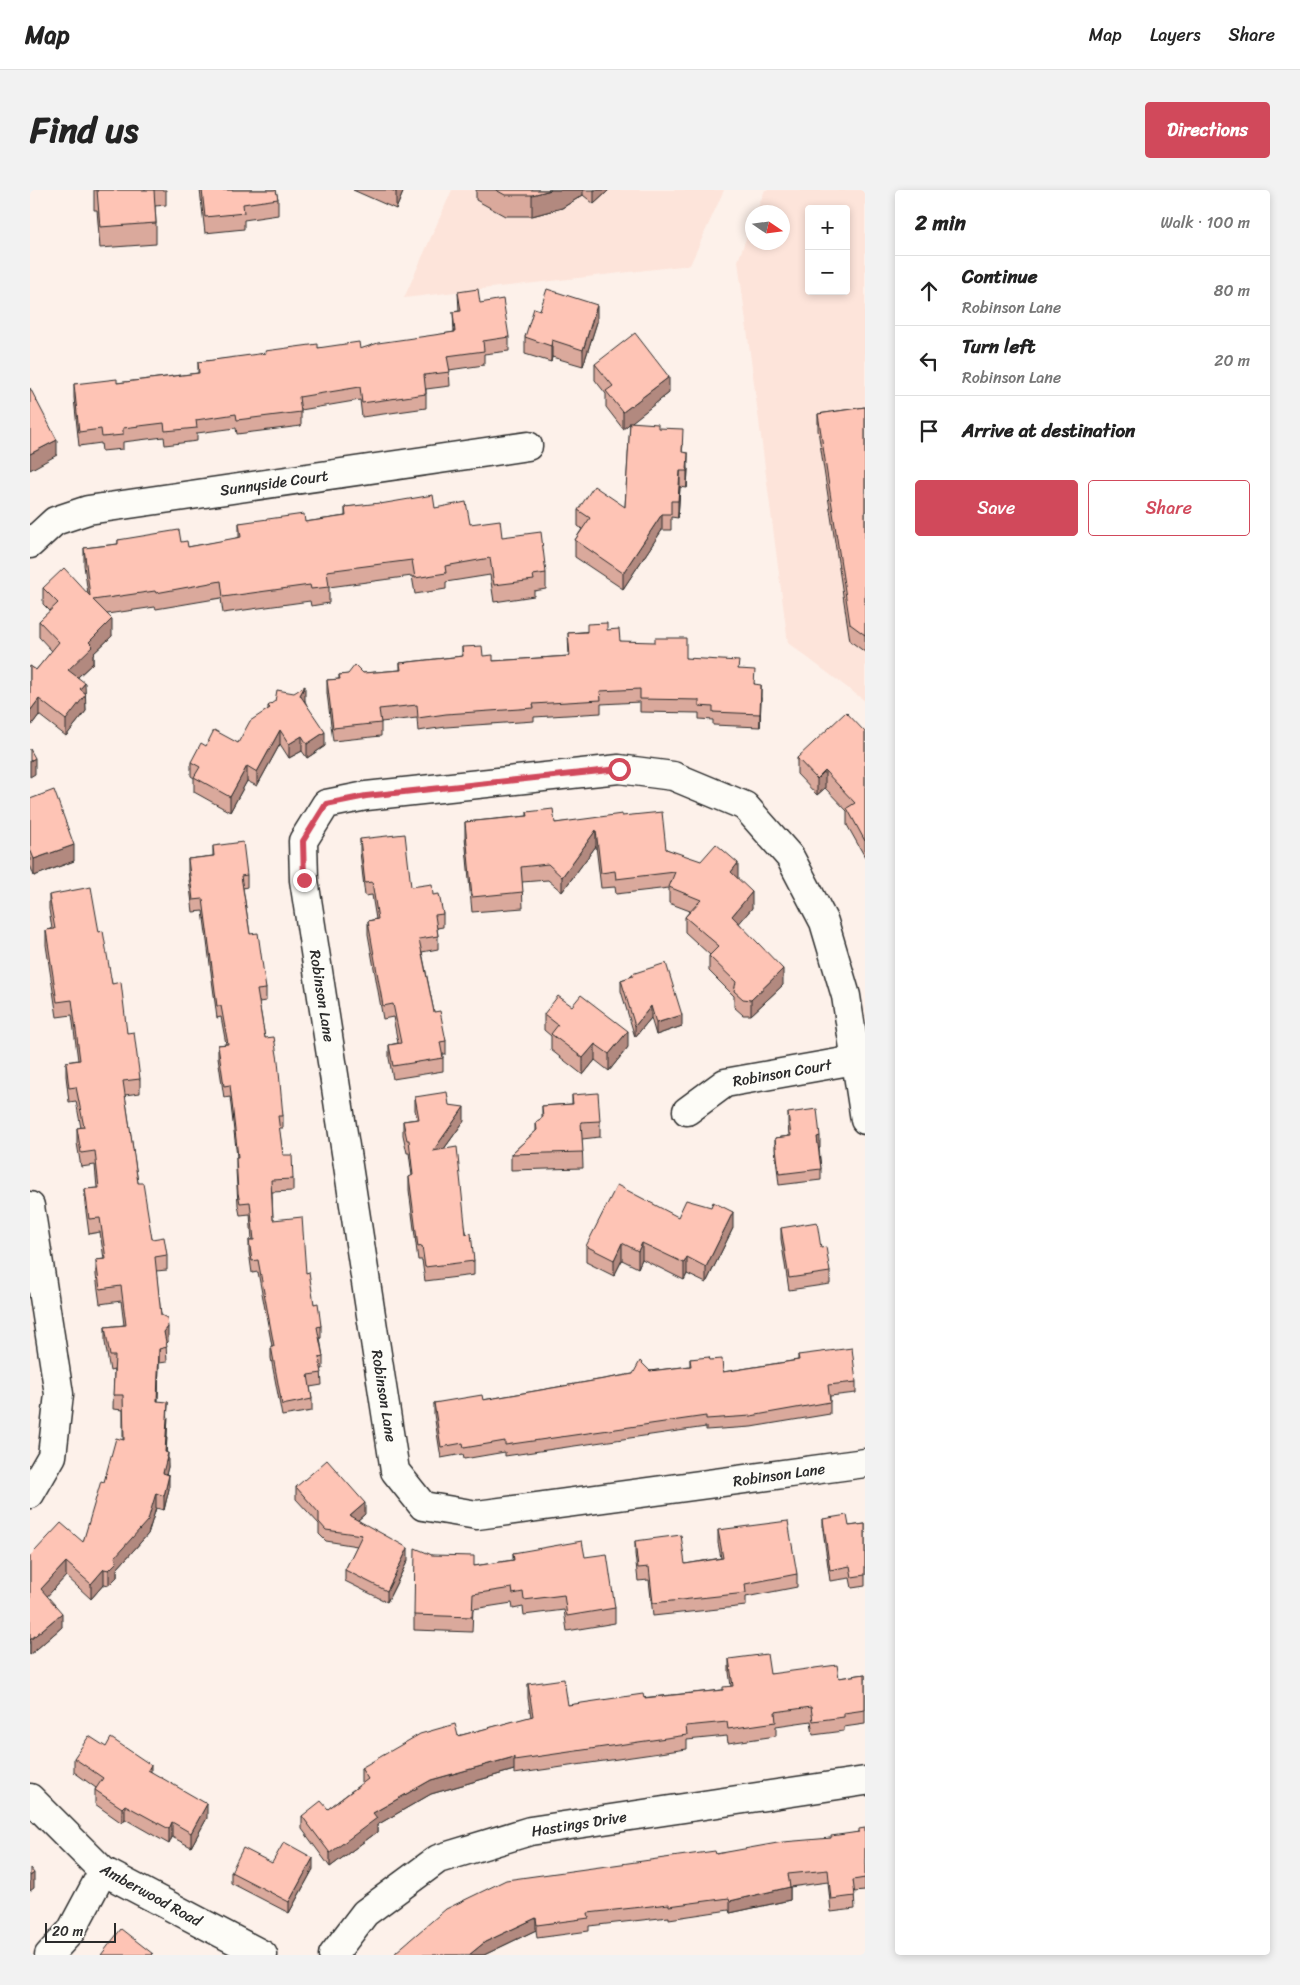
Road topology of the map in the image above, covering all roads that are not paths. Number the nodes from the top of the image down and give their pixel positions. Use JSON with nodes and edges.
{"nodes":[{"id":1,"x":528,"y":446,"type":"dead end"},
{"id":2,"x":30,"y":544,"type":"edge"},
{"id":3,"x":855,"y":995,"type":"edge"},
{"id":4,"x":855,"y":1060,"type":"junction"},
{"id":5,"x":687,"y":1111,"type":"dead end"},
{"id":6,"x":865,"y":1120,"type":"edge"},
{"id":7,"x":30,"y":1206,"type":"edge"},
{"id":8,"x":865,"y":1463,"type":"edge"},
{"id":9,"x":30,"y":1494,"type":"edge"},
{"id":10,"x":865,"y":1781,"type":"edge"},
{"id":11,"x":30,"y":1798,"type":"edge"},
{"id":12,"x":103,"y":1871,"type":"junction"},
{"id":13,"x":49,"y":1955,"type":"edge"},
{"id":14,"x":263,"y":1955,"type":"edge"},
{"id":15,"x":333,"y":1955,"type":"edge"}],
"edges":[{"from":1,"to":2,"type":"street","name":"Sunnyside Court"},
{"from":3,"to":4,"type":"street","name":"Robinson Lane"},
{"from":3,"to":8,"type":"street","name":"Robinson Lane"},
{"from":4,"to":5,"type":"street","name":"Robinson Court"},
{"from":4,"to":6,"type":"street","name":"Robinson Lane"},
{"from":7,"to":9,"type":"street"},
{"from":10,"to":15,"type":"street","name":"Hastings Drive"},
{"from":11,"to":12,"type":"street","name":"Amberwood Road"},
{"from":12,"to":13,"type":"street"},
{"from":12,"to":14,"type":"street","name":"Amberwood Road"}]}
